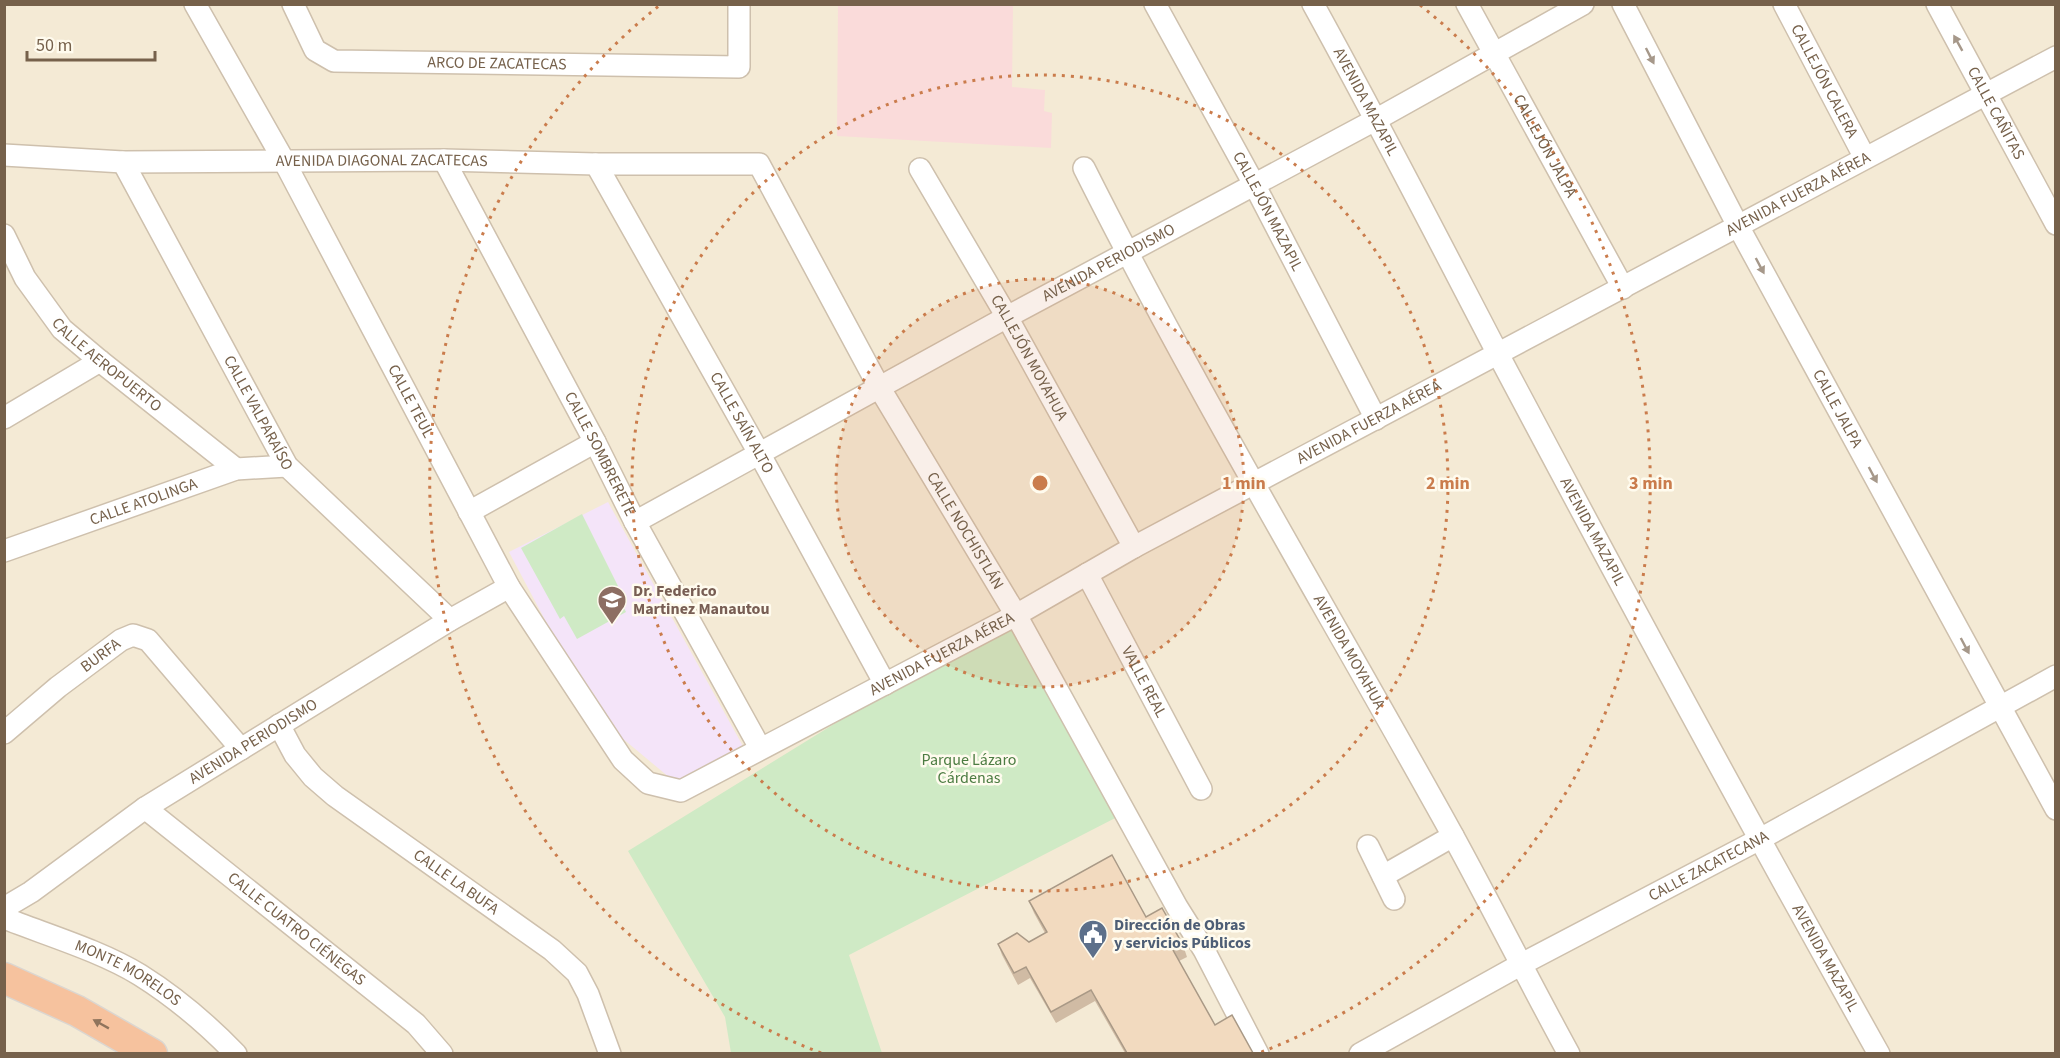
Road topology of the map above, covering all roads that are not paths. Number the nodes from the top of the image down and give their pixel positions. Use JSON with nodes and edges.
{"nodes":[{"id":1,"x":195,"y":4,"type":"edge"},
{"id":2,"x":739,"y":4,"type":"edge"},
{"id":3,"x":1155,"y":4,"type":"edge"},
{"id":4,"x":1313,"y":4,"type":"edge"},
{"id":5,"x":1467,"y":4,"type":"edge"},
{"id":6,"x":1583,"y":4,"type":"edge"},
{"id":7,"x":1623,"y":4,"type":"edge"},
{"id":8,"x":1784,"y":4,"type":"edge"},
{"id":9,"x":1937,"y":4,"type":"edge"},
{"id":10,"x":300,"y":7,"type":"edge"},
{"id":11,"x":1494,"y":55,"type":"junction"},
{"id":12,"x":2055,"y":57,"type":"edge"},
{"id":13,"x":1986,"y":95,"type":"junction"},
{"id":14,"x":1377,"y":119,"type":"junction"},
{"id":15,"x":4,"y":155,"type":"edge"},
{"id":16,"x":1865,"y":158,"type":"junction"},
{"id":17,"x":444,"y":160,"type":"junction"},
{"id":18,"x":284,"y":161,"type":"junction"},
{"id":19,"x":123,"y":162,"type":"junction"},
{"id":20,"x":596,"y":164,"type":"junction"},
{"id":21,"x":759,"y":164,"type":"joint"},
{"id":22,"x":1084,"y":168,"type":"dead end"},
{"id":23,"x":920,"y":169,"type":"dead end"},
{"id":24,"x":1255,"y":186,"type":"junction"},
{"id":25,"x":2055,"y":224,"type":"edge"},
{"id":26,"x":1738,"y":226,"type":"junction"},
{"id":27,"x":4,"y":235,"type":"edge"},
{"id":28,"x":1127,"y":253,"type":"junction"},
{"id":29,"x":1623,"y":288,"type":"junction"},
{"id":30,"x":1007,"y":317,"type":"junction"},
{"id":31,"x":1499,"y":355,"type":"junction"},
{"id":32,"x":99,"y":361,"type":"junction"},
{"id":33,"x":879,"y":387,"type":"junction"},
{"id":34,"x":4,"y":418,"type":"edge"},
{"id":35,"x":1376,"y":419,"type":"junction"},
{"id":36,"x":595,"y":442,"type":"junction"},
{"id":37,"x":759,"y":453,"type":"junction"},
{"id":38,"x":287,"y":466,"type":"junction"},
{"id":39,"x":236,"y":469,"type":"junction"},
{"id":40,"x":1253,"y":485,"type":"junction"},
{"id":41,"x":469,"y":512,"type":"junction"},
{"id":42,"x":635,"y":522,"type":"junction"},
{"id":43,"x":1134,"y":547,"type":"junction"},
{"id":44,"x":4,"y":551,"type":"edge"},
{"id":45,"x":1087,"y":574,"type":"junction"},
{"id":46,"x":509,"y":587,"type":"junction"},
{"id":47,"x":1016,"y":615,"type":"junction"},
{"id":48,"x":450,"y":620,"type":"junction"},
{"id":49,"x":2055,"y":676,"type":"edge"},
{"id":50,"x":885,"y":684,"type":"junction"},
{"id":51,"x":1998,"y":707,"type":"junction"},
{"id":52,"x":279,"y":725,"type":"junction"},
{"id":53,"x":4,"y":733,"type":"edge"},
{"id":54,"x":760,"y":748,"type":"junction"},
{"id":55,"x":241,"y":749,"type":"junction"},
{"id":56,"x":648,"y":783,"type":"joint"},
{"id":57,"x":1201,"y":789,"type":"dead end"},
{"id":58,"x":145,"y":808,"type":"junction"},
{"id":59,"x":2055,"y":809,"type":"edge"},
{"id":60,"x":1453,"y":836,"type":"junction"},
{"id":61,"x":1760,"y":839,"type":"junction"},
{"id":62,"x":1368,"y":846,"type":"dead end"},
{"id":63,"x":1383,"y":876,"type":"junction"},
{"id":64,"x":1394,"y":899,"type":"dead end"},
{"id":65,"x":4,"y":908,"type":"edge"},
{"id":66,"x":4,"y":918,"type":"edge"},
{"id":67,"x":1520,"y":965,"type":"junction"},
{"id":68,"x":4,"y":978,"type":"edge"},
{"id":69,"x":152,"y":1053,"type":"edge"},
{"id":70,"x":236,"y":1053,"type":"edge"},
{"id":71,"x":442,"y":1053,"type":"edge"},
{"id":72,"x":610,"y":1053,"type":"edge"},
{"id":73,"x":1258,"y":1053,"type":"edge"},
{"id":74,"x":1360,"y":1053,"type":"edge"},
{"id":75,"x":1569,"y":1053,"type":"edge"},
{"id":76,"x":1879,"y":1053,"type":"edge"}],
"edges":[{"from":1,"to":18,"type":"street","name":"CALLE TEUL"},
{"from":2,"to":10,"type":"street","name":"ARCO DE ZACATECAS"},
{"from":3,"to":24,"type":"street","name":"CALLEJÓN MAZAPIL"},
{"from":4,"to":14,"type":"street","name":"AVENIDA MAZAPIL"},
{"from":5,"to":11,"type":"street","name":"CALLEJÓN JALPA"},
{"from":6,"to":11,"type":"street","name":"AVENIDA PERIODISMO"},
{"from":7,"to":26,"type":"street","name":"CALLE JALPA","one_way":true},
{"from":8,"to":16,"type":"street","name":"CALLEJÓN CALERA"},
{"from":13,"to":9,"type":"street","name":"CALLE CAÑITAS","one_way":true},
{"from":11,"to":14,"type":"street","name":"AVENIDA PERIODISMO"},
{"from":11,"to":29,"type":"street","name":"CALLEJÓN JALPA"},
{"from":12,"to":13,"type":"street","name":"AVENIDA FUERZA AÉREA"},
{"from":13,"to":16,"type":"street","name":"AVENIDA FUERZA AÉREA"},
{"from":13,"to":25,"type":"street","name":"CALLE CAÑITAS"},
{"from":14,"to":24,"type":"street","name":"AVENIDA PERIODISMO"},
{"from":14,"to":31,"type":"street","name":"AVENIDA MAZAPIL"},
{"from":15,"to":19,"type":"street","name":"AVENIDA DIAGONAL ZACATECAS"},
{"from":16,"to":26,"type":"street","name":"AVENIDA FUERZA AÉREA"},
{"from":17,"to":18,"type":"street","name":"AVENIDA DIAGONAL ZACATECAS"},
{"from":17,"to":20,"type":"street","name":"AVENIDA DIAGONAL ZACATECAS"},
{"from":17,"to":36,"type":"street","name":"CALLE SOMBRERETE"},
{"from":18,"to":19,"type":"street","name":"AVENIDA DIAGONAL ZACATECAS"},
{"from":18,"to":41,"type":"street","name":"CALLE TEUL"},
{"from":19,"to":38,"type":"street","name":"CALLE VALPARAÍSO"},
{"from":20,"to":21,"type":"street","name":"AVENIDA DIAGONAL ZACATECAS"},
{"from":20,"to":37,"type":"street","name":"CALLE SAÍN ALTO"},
{"from":21,"to":33,"type":"street","name":"CALLE NOCHISTLÁN"},
{"from":22,"to":28,"type":"street","name":"AVENIDA MOYAHUA"},
{"from":23,"to":30,"type":"street","name":"CALLEJÓN MOYAHUA"},
{"from":24,"to":28,"type":"street","name":"AVENIDA PERIODISMO"},
{"from":24,"to":35,"type":"street","name":"CALLEJÓN MAZAPIL"},
{"from":26,"to":29,"type":"street","name":"AVENIDA FUERZA AÉREA"},
{"from":26,"to":51,"type":"street","name":"CALLE JALPA","one_way":true},
{"from":27,"to":32,"type":"street","name":"CALLE AEROPUERTO"},
{"from":28,"to":30,"type":"street","name":"AVENIDA PERIODISMO"},
{"from":28,"to":40,"type":"street","name":"AVENIDA MOYAHUA"},
{"from":29,"to":31,"type":"street","name":"AVENIDA FUERZA AÉREA"},
{"from":30,"to":33,"type":"street","name":"AVENIDA PERIODISMO"},
{"from":30,"to":43,"type":"street","name":"CALLEJÓN MOYAHUA"},
{"from":31,"to":35,"type":"street","name":"AVENIDA FUERZA AÉREA"},
{"from":31,"to":61,"type":"street","name":"AVENIDA MAZAPIL"},
{"from":32,"to":34,"type":"street"},
{"from":32,"to":39,"type":"street","name":"CALLE AEROPUERTO"},
{"from":33,"to":37,"type":"street","name":"AVENIDA PERIODISMO"},
{"from":33,"to":47,"type":"street","name":"CALLE NOCHISTLÁN"},
{"from":35,"to":40,"type":"street","name":"AVENIDA FUERZA AÉREA"},
{"from":36,"to":41,"type":"street"},
{"from":36,"to":42,"type":"street","name":"CALLE SOMBRERETE"},
{"from":37,"to":42,"type":"street","name":"AVENIDA PERIODISMO"},
{"from":37,"to":50,"type":"street","name":"CALLE SAÍN ALTO"},
{"from":38,"to":39,"type":"street","name":"CALLE ATOLINGA"},
{"from":38,"to":48,"type":"street","name":"CALLE VALPARAÍSO"},
{"from":39,"to":44,"type":"street","name":"CALLE ATOLINGA"},
{"from":40,"to":43,"type":"street","name":"AVENIDA FUERZA AÉREA"},
{"from":40,"to":60,"type":"street","name":"AVENIDA MOYAHUA"},
{"from":41,"to":46,"type":"street","name":"CALLE TEUL"},
{"from":42,"to":54,"type":"street","name":"CALLE SOMBRERETE"},
{"from":43,"to":45,"type":"street","name":"AVENIDA FUERZA AÉREA"},
{"from":45,"to":47,"type":"street","name":"AVENIDA FUERZA AÉREA"},
{"from":45,"to":57,"type":"street","name":"VALLE REAL"},
{"from":46,"to":48,"type":"street","name":"AVENIDA PERIODISMO"},
{"from":46,"to":56,"type":"street","name":"CALLE TEUL"},
{"from":47,"to":50,"type":"street","name":"AVENIDA FUERZA AÉREA"},
{"from":47,"to":73,"type":"street","name":"CALLE NOCHISTLÁN"},
{"from":48,"to":52,"type":"street","name":"AVENIDA PERIODISMO"},
{"from":49,"to":51,"type":"street","name":"CALLE ZACATECANA"},
{"from":50,"to":54,"type":"street","name":"AVENIDA FUERZA AÉREA"},
{"from":51,"to":59,"type":"street","name":"CALLE JALPA"},
{"from":51,"to":61,"type":"street","name":"CALLE ZACATECANA"},
{"from":52,"to":55,"type":"street","name":"AVENIDA PERIODISMO"},
{"from":52,"to":72,"type":"street","name":"CALLE LA BUFA"},
{"from":53,"to":55,"type":"street","name":"BURFA"},
{"from":54,"to":56,"type":"street","name":"AVENIDA FUERZA AÉREA"},
{"from":55,"to":58,"type":"street","name":"AVENIDA PERIODISMO"},
{"from":58,"to":65,"type":"street","name":"AVENIDA PERIODISMO"},
{"from":58,"to":71,"type":"street","name":"CALLE CUATRO CIÉNEGAS"},
{"from":60,"to":63,"type":"street"},
{"from":60,"to":67,"type":"street","name":"AVENIDA MOYAHUA"},
{"from":61,"to":67,"type":"street","name":"CALLE ZACATECANA"},
{"from":61,"to":76,"type":"street","name":"AVENIDA MAZAPIL"},
{"from":62,"to":63,"type":"street"},
{"from":63,"to":64,"type":"street"},
{"from":66,"to":70,"type":"street","name":"MONTE MORELOS"},
{"from":67,"to":74,"type":"street","name":"CALLE ZACATECANA"},
{"from":67,"to":75,"type":"street","name":"AVENIDA MOYAHUA"},
{"from":69,"to":68,"type":"highway","one_way":true}]}
